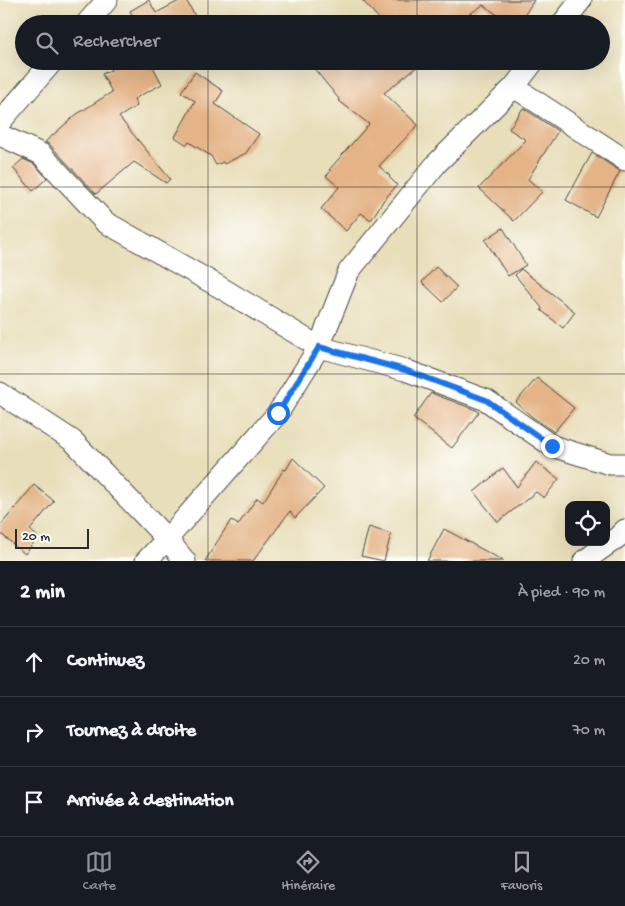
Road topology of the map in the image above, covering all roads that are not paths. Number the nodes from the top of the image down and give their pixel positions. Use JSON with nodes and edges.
{"nodes":[{"id":1,"x":107,"y":0,"type":"edge"},
{"id":2,"x":581,"y":0,"type":"edge"},
{"id":3,"x":94,"y":15,"type":"edge"},
{"id":4,"x":569,"y":15,"type":"edge"},
{"id":5,"x":46,"y":70,"type":"edge"},
{"id":6,"x":527,"y":70,"type":"edge"},
{"id":7,"x":514,"y":87,"type":"junction"},
{"id":8,"x":0,"y":122,"type":"edge"},
{"id":9,"x":0,"y":135,"type":"edge"},
{"id":10,"x":625,"y":160,"type":"edge"},
{"id":11,"x":319,"y":347,"type":"junction"},
{"id":12,"x":0,"y":393,"type":"edge"},
{"id":13,"x":618,"y":464,"type":"edge"},
{"id":14,"x":625,"y":480,"type":"edge"},
{"id":15,"x":625,"y":530,"type":"edge"},
{"id":16,"x":166,"y":539,"type":"junction"},
{"id":17,"x":146,"y":561,"type":"edge"},
{"id":18,"x":185,"y":561,"type":"edge"},
{"id":19,"x":584,"y":561,"type":"edge"}],
"edges":[{"from":1,"to":3,"type":"street"},
{"from":2,"to":4,"type":"street"},
{"from":5,"to":8,"type":"street"},
{"from":6,"to":7,"type":"street"},
{"from":7,"to":10,"type":"street"},
{"from":7,"to":11,"type":"street"},
{"from":9,"to":11,"type":"street"},
{"from":11,"to":13,"type":"street"},
{"from":11,"to":16,"type":"street"},
{"from":12,"to":16,"type":"street"},
{"from":13,"to":14,"type":"street"},
{"from":15,"to":19,"type":"street"},
{"from":16,"to":17,"type":"street"},
{"from":16,"to":18,"type":"street"}]}
